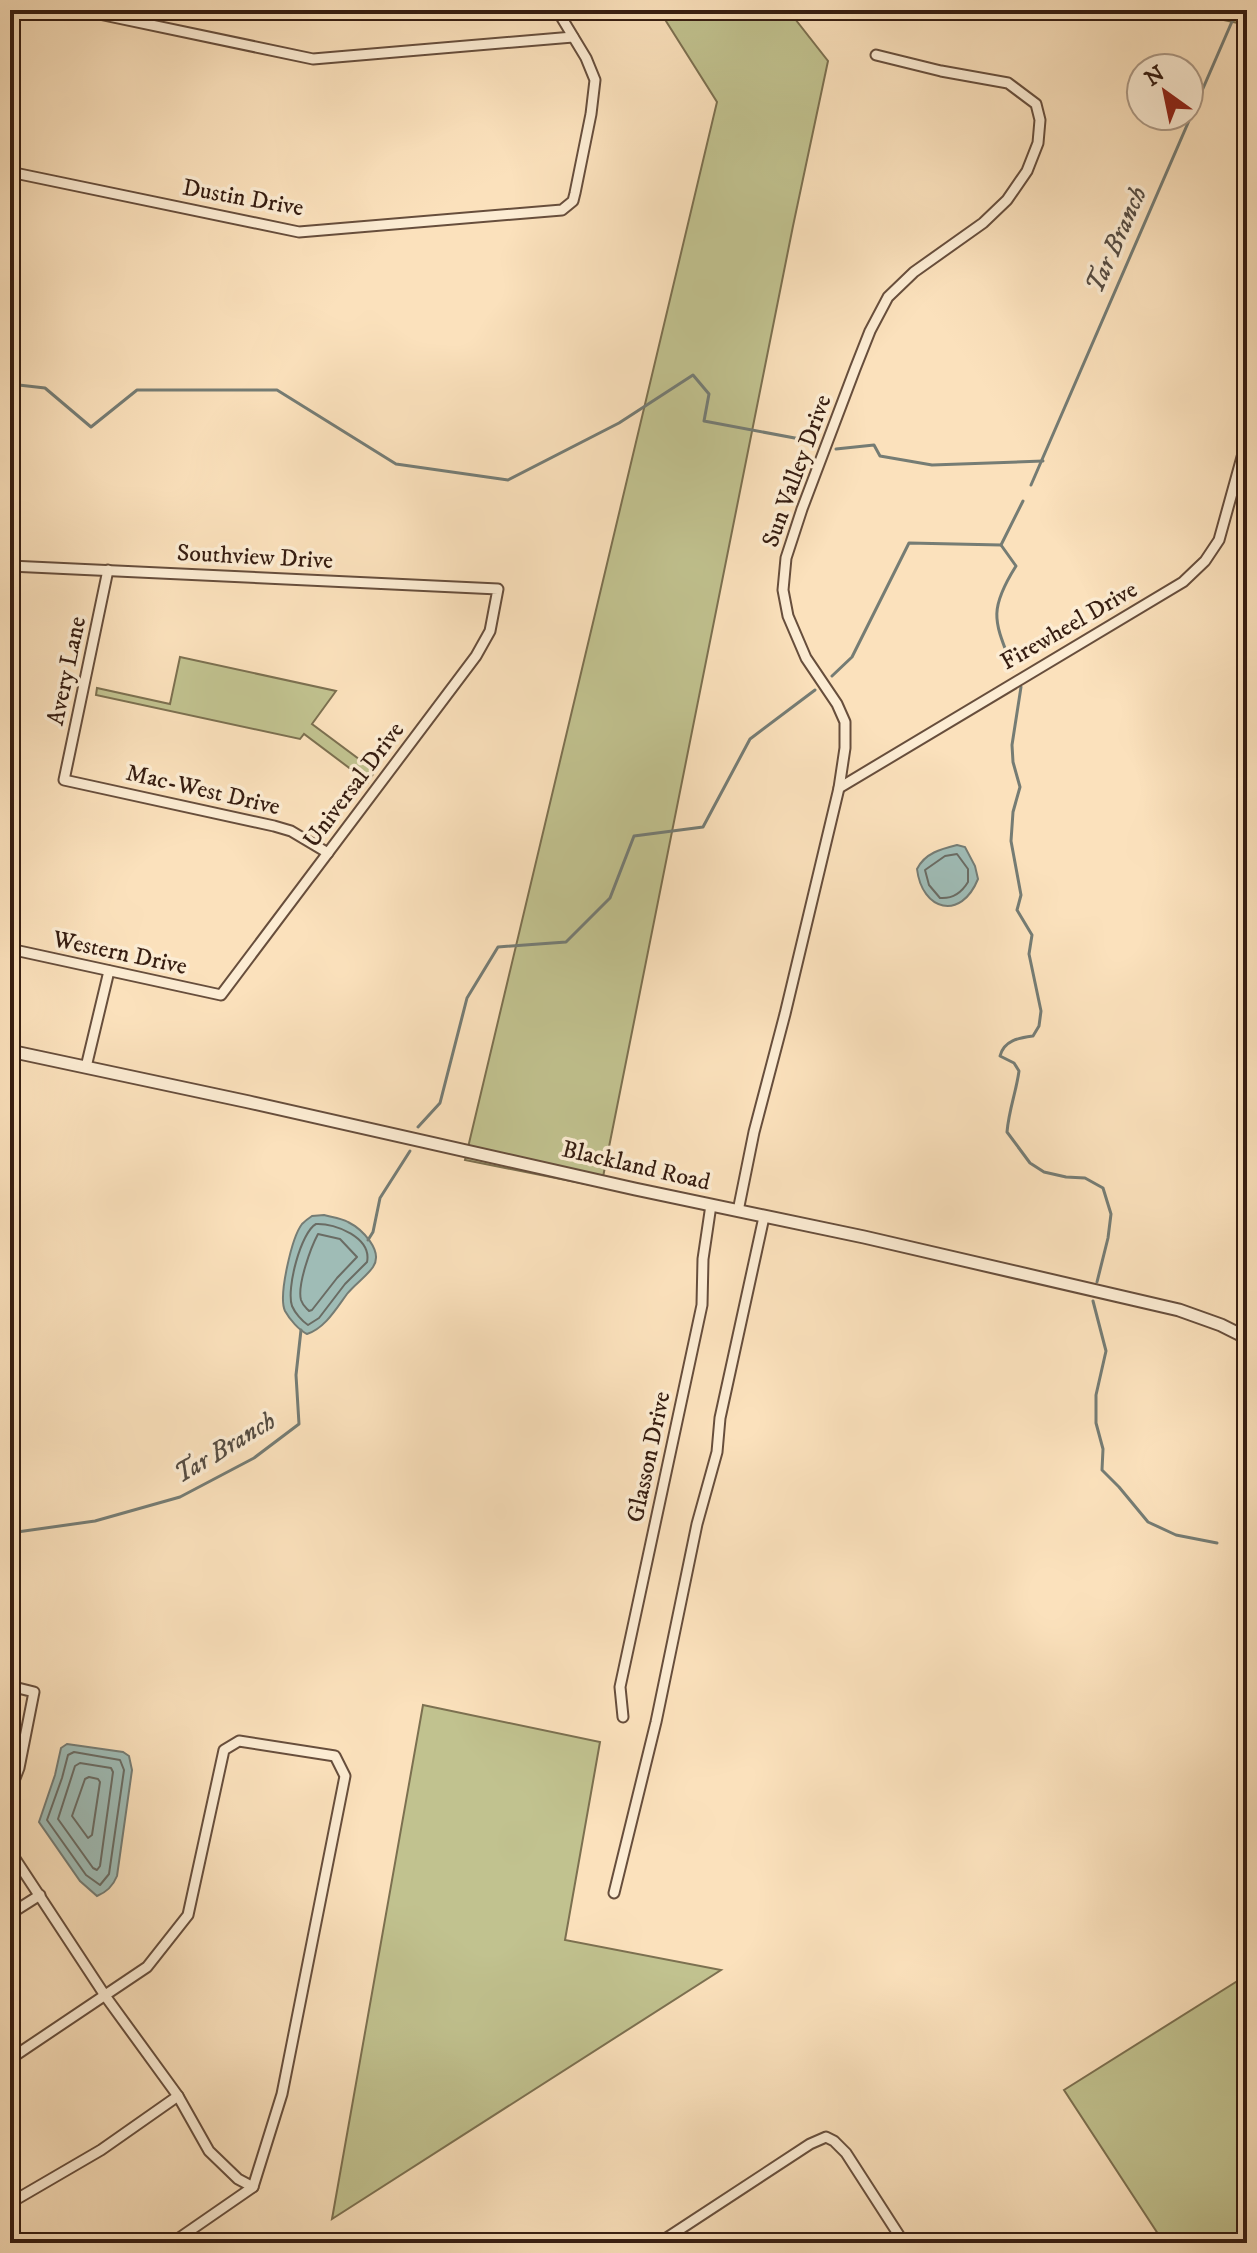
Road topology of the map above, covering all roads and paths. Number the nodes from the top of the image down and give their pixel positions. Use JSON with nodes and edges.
{"nodes":[{"id":1,"x":80,"y":10,"type":"edge"},
{"id":2,"x":557,"y":10,"type":"edge"},
{"id":3,"x":573,"y":37,"type":"junction"},
{"id":4,"x":876,"y":55,"type":"dead end"},
{"id":5,"x":10,"y":172,"type":"edge"},
{"id":6,"x":1247,"y":439,"type":"edge"},
{"id":7,"x":10,"y":566,"type":"edge"},
{"id":8,"x":108,"y":570,"type":"junction"},
{"id":9,"x":498,"y":589,"type":"joint"},
{"id":10,"x":64,"y":780,"type":"joint"},
{"id":11,"x":839,"y":788,"type":"junction"},
{"id":12,"x":328,"y":853,"type":"junction"},
{"id":13,"x":10,"y":949,"type":"edge"},
{"id":14,"x":109,"y":971,"type":"junction"},
{"id":15,"x":221,"y":995,"type":"joint"},
{"id":16,"x":10,"y":1051,"type":"edge"},
{"id":17,"x":86,"y":1067,"type":"junction"},
{"id":18,"x":711,"y":1205,"type":"junction"},
{"id":19,"x":738,"y":1211,"type":"junction"},
{"id":20,"x":764,"y":1217,"type":"junction"},
{"id":21,"x":1245,"y":1333,"type":"edge"},
{"id":22,"x":10,"y":1686,"type":"edge"},
{"id":23,"x":623,"y":1717,"type":"dead end"},
{"id":24,"x":10,"y":1791,"type":"edge"},
{"id":25,"x":10,"y":1851,"type":"edge"},
{"id":26,"x":614,"y":1893,"type":"dead end"},
{"id":27,"x":40,"y":1895,"type":"junction"},
{"id":28,"x":10,"y":1914,"type":"edge"},
{"id":29,"x":106,"y":1997,"type":"junction"},
{"id":30,"x":10,"y":2059,"type":"edge"},
{"id":31,"x":178,"y":2096,"type":"junction"},
{"id":32,"x":253,"y":2187,"type":"junction"},
{"id":33,"x":10,"y":2203,"type":"edge"},
{"id":34,"x":172,"y":2243,"type":"edge"},
{"id":35,"x":659,"y":2243,"type":"edge"},
{"id":36,"x":904,"y":2243,"type":"edge"}],
"edges":[{"from":1,"to":3,"type":"street"},
{"from":2,"to":3,"type":"street"},
{"from":3,"to":5,"type":"street","name":"Dustin Drive"},
{"from":4,"to":11,"type":"street","name":"Sun Valley Drive"},
{"from":6,"to":11,"type":"street","name":"Firewheel Drive"},
{"from":7,"to":8,"type":"street","name":"Southview Drive"},
{"from":8,"to":9,"type":"street","name":"Southview Drive"},
{"from":8,"to":10,"type":"street","name":"Avery Lane"},
{"from":9,"to":12,"type":"street","name":"Universal Drive"},
{"from":10,"to":12,"type":"street","name":"Mac-West Drive"},
{"from":11,"to":19,"type":"street","name":"Sun Valley Drive"},
{"from":12,"to":15,"type":"street","name":"Universal Drive"},
{"from":13,"to":14,"type":"street","name":"Western Drive"},
{"from":14,"to":15,"type":"street","name":"Western Drive"},
{"from":14,"to":17,"type":"street"},
{"from":16,"to":17,"type":"street","name":"Blackland Road"},
{"from":17,"to":18,"type":"street","name":"Blackland Road"},
{"from":18,"to":19,"type":"street","name":"Blackland Road"},
{"from":18,"to":23,"type":"street","name":"Glasson Drive"},
{"from":19,"to":20,"type":"street","name":"Blackland Road"},
{"from":20,"to":21,"type":"street","name":"Blackland Road"},
{"from":20,"to":26,"type":"street"},
{"from":22,"to":24,"type":"street"},
{"from":25,"to":27,"type":"street"},
{"from":27,"to":28,"type":"street"},
{"from":27,"to":29,"type":"street"},
{"from":29,"to":30,"type":"street"},
{"from":29,"to":31,"type":"street"},
{"from":29,"to":32,"type":"street"},
{"from":31,"to":32,"type":"street"},
{"from":31,"to":33,"type":"street"},
{"from":32,"to":34,"type":"street"},
{"from":35,"to":36,"type":"street"}]}
